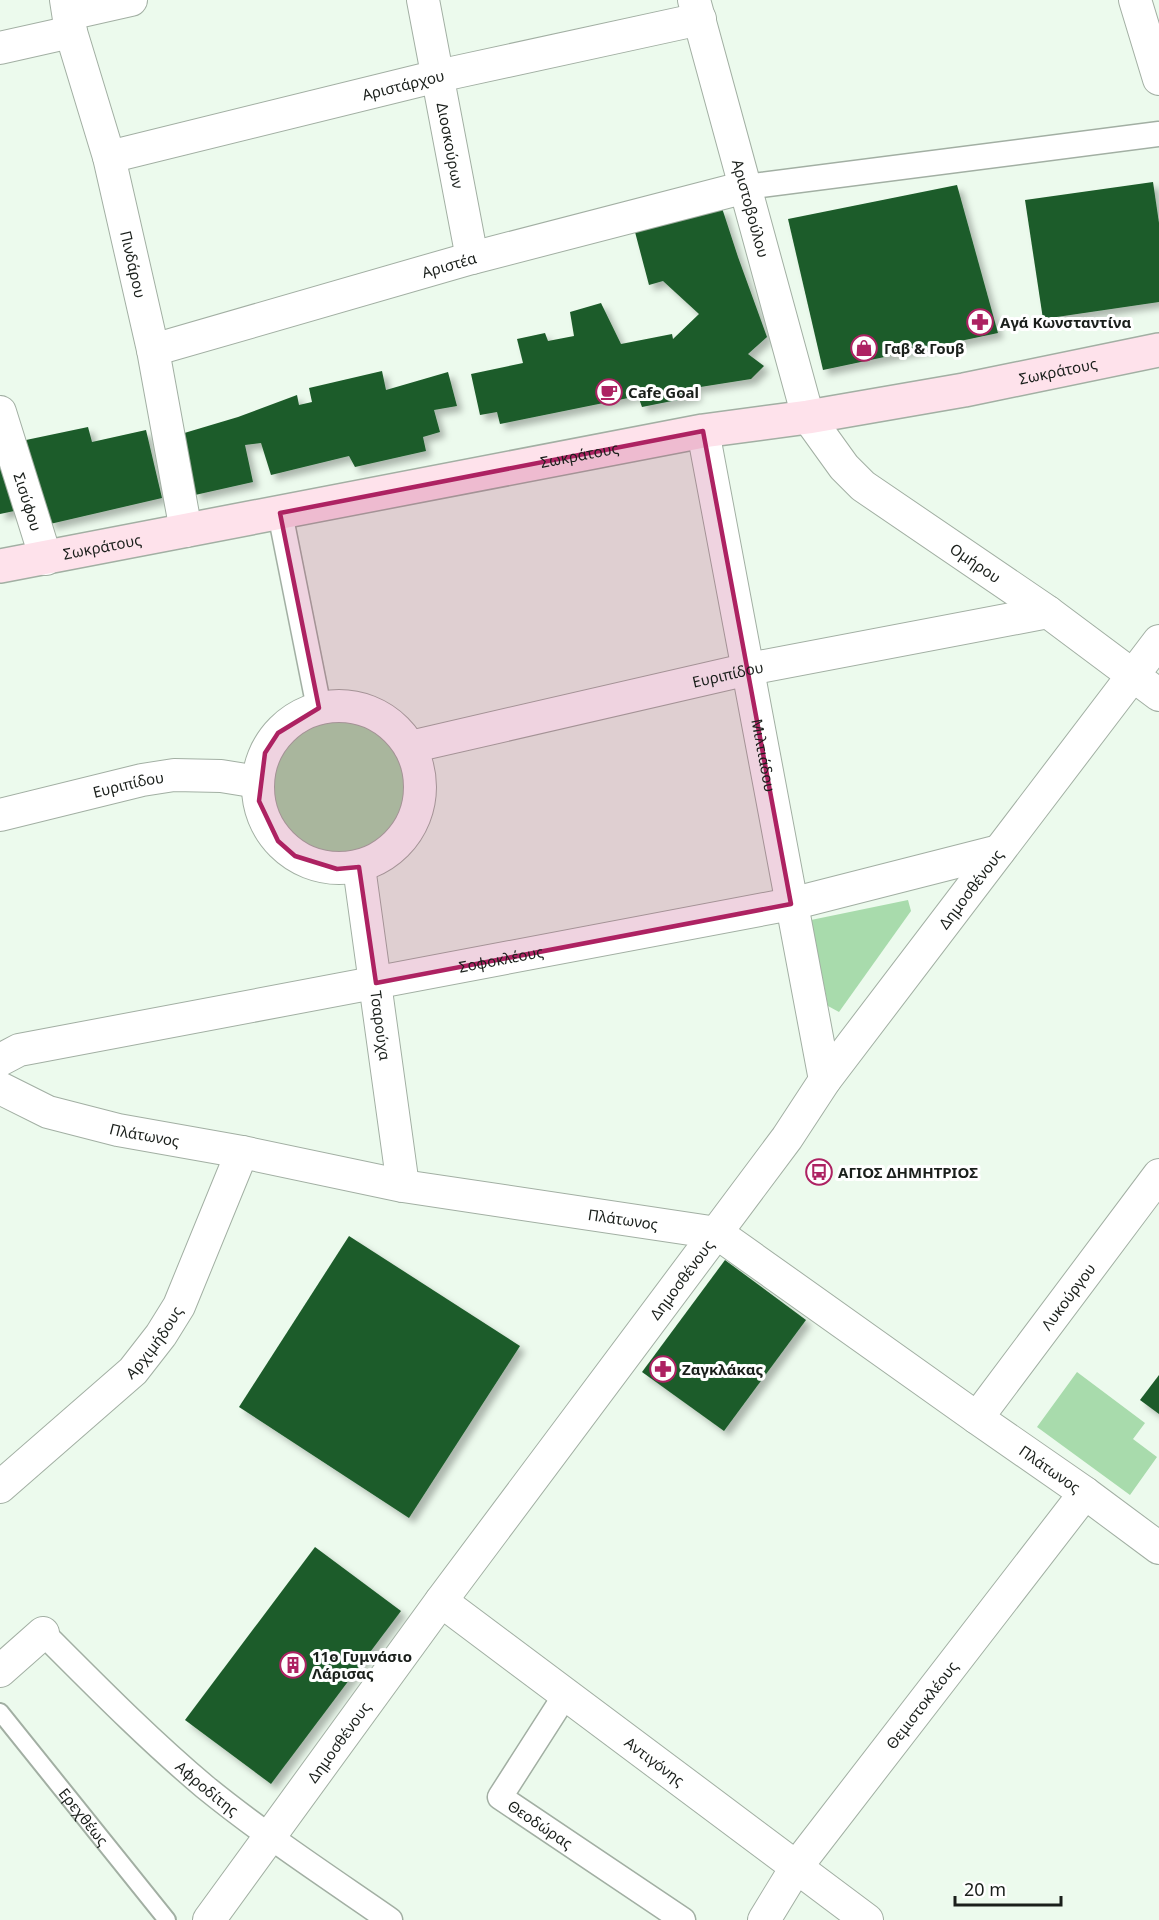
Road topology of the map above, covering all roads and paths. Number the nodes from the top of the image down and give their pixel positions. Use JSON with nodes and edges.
{"nodes":[{"id":1,"x":131,"y":0,"type":"edge"},
{"id":2,"x":423,"y":0,"type":"edge"},
{"id":3,"x":1135,"y":0,"type":"edge"},
{"id":4,"x":697,"y":9,"type":"edge"},
{"id":5,"x":69,"y":15,"type":"edge"},
{"id":6,"x":0,"y":48,"type":"edge"},
{"id":7,"x":438,"y":76,"type":"junction"},
{"id":8,"x":1159,"y":79,"type":"edge"},
{"id":9,"x":1159,"y":134,"type":"edge"},
{"id":10,"x":109,"y":157,"type":"junction"},
{"id":11,"x":746,"y":187,"type":"junction"},
{"id":12,"x":472,"y":258,"type":"junction"},
{"id":13,"x":153,"y":350,"type":"junction"},
{"id":14,"x":1159,"y":350,"type":"edge"},
{"id":15,"x":0,"y":412,"type":"edge"},
{"id":16,"x":808,"y":417,"type":"junction"},
{"id":17,"x":703,"y":431,"type":"junction"},
{"id":18,"x":280,"y":513,"type":"junction"},
{"id":19,"x":186,"y":531,"type":"junction"},
{"id":20,"x":46,"y":559,"type":"junction"},
{"id":21,"x":0,"y":566,"type":"edge"},
{"id":22,"x":1048,"y":612,"type":"junction"},
{"id":23,"x":1159,"y":641,"type":"edge"},
{"id":24,"x":748,"y":669,"type":"junction"},
{"id":25,"x":1132,"y":675,"type":"junction"},
{"id":26,"x":1159,"y":695,"type":"edge"},
{"id":27,"x":319,"y":708,"type":"junction"},
{"id":28,"x":410,"y":747,"type":"junction"},
{"id":29,"x":258,"y":782,"type":"junction"},
{"id":30,"x":0,"y":815,"type":"edge"},
{"id":31,"x":999,"y":851,"type":"junction"},
{"id":32,"x":359,"y":867,"type":"junction"},
{"id":33,"x":790,"y":904,"type":"junction"},
{"id":34,"x":376,"y":983,"type":"junction"},
{"id":35,"x":0,"y":1060,"type":"edge"},
{"id":36,"x":825,"y":1080,"type":"junction"},
{"id":37,"x":0,"y":1088,"type":"edge"},
{"id":38,"x":242,"y":1152,"type":"junction"},
{"id":39,"x":1159,"y":1175,"type":"edge"},
{"id":40,"x":403,"y":1186,"type":"junction"},
{"id":41,"x":717,"y":1233,"type":"junction"},
{"id":42,"x":978,"y":1418,"type":"junction"},
{"id":43,"x":0,"y":1487,"type":"edge"},
{"id":44,"x":1085,"y":1493,"type":"junction"},
{"id":45,"x":1159,"y":1548,"type":"edge"},
{"id":46,"x":441,"y":1601,"type":"junction"},
{"id":47,"x":43,"y":1633,"type":"joint"},
{"id":48,"x":0,"y":1671,"type":"edge"},
{"id":49,"x":566,"y":1694,"type":"junction"},
{"id":50,"x":0,"y":1712,"type":"edge"},
{"id":51,"x":270,"y":1836,"type":"junction"},
{"id":52,"x":797,"y":1866,"type":"junction"},
{"id":53,"x":167,"y":1920,"type":"edge"},
{"id":54,"x":209,"y":1920,"type":"edge"},
{"id":55,"x":390,"y":1920,"type":"edge"},
{"id":56,"x":683,"y":1920,"type":"edge"},
{"id":57,"x":764,"y":1920,"type":"edge"},
{"id":58,"x":867,"y":1920,"type":"edge"}],
"edges":[{"from":1,"to":5,"type":"street"},
{"from":2,"to":7,"type":"street","name":"Διοσκούρων"},
{"from":3,"to":8,"type":"street"},
{"from":4,"to":7,"type":"street","name":"Αριστάρχου"},
{"from":4,"to":11,"type":"street","name":"Αριστοβούλου"},
{"from":5,"to":6,"type":"street"},
{"from":5,"to":10,"type":"street","name":"Πινδάρου"},
{"from":7,"to":10,"type":"street","name":"Αριστάρχου"},
{"from":7,"to":12,"type":"street","name":"Διοσκούρων"},
{"from":9,"to":11,"type":"street"},
{"from":10,"to":13,"type":"street","name":"Πινδάρου"},
{"from":11,"to":12,"type":"street","name":"Αριστέα"},
{"from":11,"to":16,"type":"street","name":"Αριστοβούλου"},
{"from":12,"to":13,"type":"street","name":"Αριστέα"},
{"from":13,"to":19,"type":"street","name":"Πινδάρου"},
{"from":14,"to":16,"type":"main road","name":"Σωκράτους"},
{"from":15,"to":20,"type":"street","name":"Σισύφου"},
{"from":16,"to":17,"type":"main road","name":"Σωκράτους"},
{"from":16,"to":22,"type":"street","name":"Ομήρου"},
{"from":17,"to":18,"type":"main road","name":"Σωκράτους"},
{"from":17,"to":24,"type":"street","name":"Μιλτιάδου"},
{"from":18,"to":19,"type":"main road","name":"Σωκράτους"},
{"from":18,"to":27,"type":"street"},
{"from":19,"to":20,"type":"main road","name":"Σωκράτους"},
{"from":20,"to":21,"type":"main road","name":"Σωκράτους"},
{"from":22,"to":24,"type":"street","name":"Ευριπίδου"},
{"from":22,"to":25,"type":"street","name":"Ομήρου"},
{"from":23,"to":25,"type":"street","name":"Δημοσθένους"},
{"from":24,"to":28,"type":"street","name":"Ευριπίδου"},
{"from":24,"to":33,"type":"street","name":"Μιλτιάδου"},
{"from":25,"to":26,"type":"street","name":"Ομήρου"},
{"from":25,"to":31,"type":"street","name":"Δημοσθένους"},
{"from":27,"to":28,"type":"street"},
{"from":27,"to":29,"type":"street"},
{"from":28,"to":32,"type":"street"},
{"from":29,"to":30,"type":"street","name":"Ευριπίδου"},
{"from":29,"to":32,"type":"street"},
{"from":31,"to":33,"type":"street","name":"Σοφοκλέους"},
{"from":31,"to":36,"type":"street","name":"Δημοσθένους"},
{"from":32,"to":34,"type":"street","name":"Τσαρούχα"},
{"from":33,"to":34,"type":"street","name":"Σοφοκλέους"},
{"from":33,"to":36,"type":"street","name":"Μιλτιάδου"},
{"from":34,"to":35,"type":"street","name":"Σοφοκλέους"},
{"from":34,"to":40,"type":"street","name":"Τσαρούχα"},
{"from":36,"to":41,"type":"street","name":"Δημοσθένους"},
{"from":37,"to":38,"type":"street","name":"Πλάτωνος"},
{"from":38,"to":40,"type":"street","name":"Πλάτωνος"},
{"from":38,"to":43,"type":"street","name":"Αρχιμήδους"},
{"from":39,"to":42,"type":"street","name":"Λυκούργου"},
{"from":40,"to":41,"type":"street","name":"Πλάτωνος"},
{"from":41,"to":42,"type":"street","name":"Πλάτωνος"},
{"from":41,"to":46,"type":"street","name":"Δημοσθένους"},
{"from":42,"to":44,"type":"street","name":"Πλάτωνος"},
{"from":44,"to":45,"type":"street","name":"Πλάτωνος"},
{"from":44,"to":52,"type":"street","name":"Θεμιστοκλέους"},
{"from":46,"to":49,"type":"street","name":"Αντιγόνης"},
{"from":46,"to":51,"type":"street","name":"Δημοσθένους"},
{"from":47,"to":48,"type":"street"},
{"from":47,"to":51,"type":"street","name":"Αφροδίτης"},
{"from":49,"to":52,"type":"street","name":"Αντιγόνης"},
{"from":49,"to":56,"type":"street","name":"Θεοδώρας"},
{"from":50,"to":53,"type":"lane","name":"Ερεχθέως"},
{"from":51,"to":54,"type":"street","name":"Δημοσθένους"},
{"from":51,"to":55,"type":"street","name":"Αφροδίτης"},
{"from":52,"to":57,"type":"street","name":"Θεμιστοκλέους"},
{"from":52,"to":58,"type":"street","name":"Αντιγόνης"}]}
